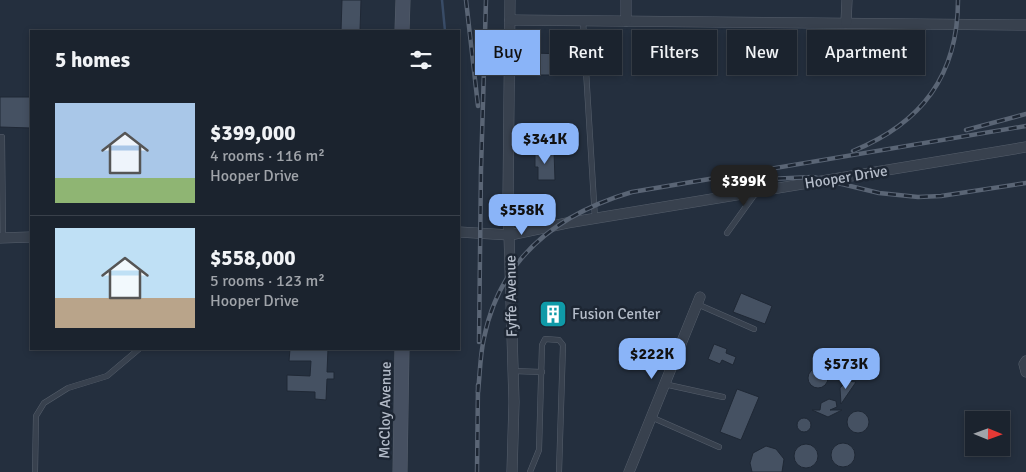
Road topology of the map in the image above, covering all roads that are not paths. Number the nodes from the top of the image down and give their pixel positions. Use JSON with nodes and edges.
{"nodes":[{"id":1,"x":403,"y":0,"type":"edge"},
{"id":2,"x":510,"y":0,"type":"edge"},
{"id":3,"x":626,"y":0,"type":"edge"},
{"id":4,"x":846,"y":0,"type":"edge"},
{"id":5,"x":510,"y":20,"type":"junction"},
{"id":6,"x":584,"y":21,"type":"junction"},
{"id":7,"x":626,"y":21,"type":"junction"},
{"id":8,"x":846,"y":23,"type":"junction"},
{"id":9,"x":1026,"y":25,"type":"edge"},
{"id":10,"x":402,"y":30,"type":"edge"},
{"id":11,"x":0,"y":137,"type":"edge"},
{"id":12,"x":1026,"y":147,"type":"edge"},
{"id":13,"x":755,"y":194,"type":"junction"},
{"id":14,"x":595,"y":218,"type":"junction"},
{"id":15,"x":460,"y":232,"type":"edge"},
{"id":16,"x":727,"y":233,"type":"dead end"},
{"id":17,"x":510,"y":235,"type":"junction"},
{"id":18,"x":30,"y":237,"type":"edge"},
{"id":19,"x":2,"y":238,"type":"edge"},
{"id":20,"x":698,"y":300,"type":"joint"},
{"id":21,"x":754,"y":329,"type":"dead end"},
{"id":22,"x":138,"y":350,"type":"edge"},
{"id":23,"x":402,"y":350,"type":"edge"},
{"id":24,"x":1026,"y":361,"type":"edge"},
{"id":25,"x":513,"y":371,"type":"junction"},
{"id":26,"x":542,"y":372,"type":"junction"},
{"id":27,"x":1026,"y":372,"type":"edge"},
{"id":28,"x":664,"y":384,"type":"junction"},
{"id":29,"x":723,"y":397,"type":"dead end"},
{"id":30,"x":650,"y":417,"type":"junction"},
{"id":31,"x":719,"y":447,"type":"dead end"},
{"id":32,"x":35,"y":472,"type":"edge"},
{"id":33,"x":400,"y":472,"type":"edge"},
{"id":34,"x":512,"y":472,"type":"edge"},
{"id":35,"x":530,"y":472,"type":"edge"},
{"id":36,"x":559,"y":472,"type":"edge"},
{"id":37,"x":628,"y":472,"type":"edge"}],
"edges":[{"from":1,"to":10,"type":"street"},
{"from":2,"to":5,"type":"street","name":"Fyffe Avenue"},
{"from":3,"to":7,"type":"street"},
{"from":4,"to":8,"type":"street"},
{"from":5,"to":6,"type":"street"},
{"from":5,"to":17,"type":"street","name":"Fyffe Avenue"},
{"from":6,"to":7,"type":"street"},
{"from":6,"to":14,"type":"lane"},
{"from":7,"to":8,"type":"street"},
{"from":8,"to":9,"type":"street"},
{"from":11,"to":19,"type":"lane"},
{"from":12,"to":13,"type":"street","name":"Hooper Drive"},
{"from":13,"to":14,"type":"street","name":"Hooper Drive"},
{"from":13,"to":16,"type":"lane"},
{"from":14,"to":17,"type":"street","name":"Hooper Drive"},
{"from":15,"to":17,"type":"street","name":"Hooper Drive"},
{"from":17,"to":25,"type":"street","name":"Fyffe Avenue"},
{"from":18,"to":19,"type":"street"},
{"from":20,"to":21,"type":"lane"},
{"from":20,"to":28,"type":"street"},
{"from":22,"to":32,"type":"lane"},
{"from":23,"to":33,"type":"street","name":"McCloy Avenue"},
{"from":24,"to":27,"type":"street"},
{"from":25,"to":26,"type":"lane"},
{"from":25,"to":34,"type":"street","name":"Fyffe Avenue"},
{"from":26,"to":35,"type":"lane"},
{"from":26,"to":36,"type":"lane"},
{"from":28,"to":29,"type":"lane"},
{"from":28,"to":30,"type":"street"},
{"from":30,"to":31,"type":"lane"},
{"from":30,"to":37,"type":"street"}]}
